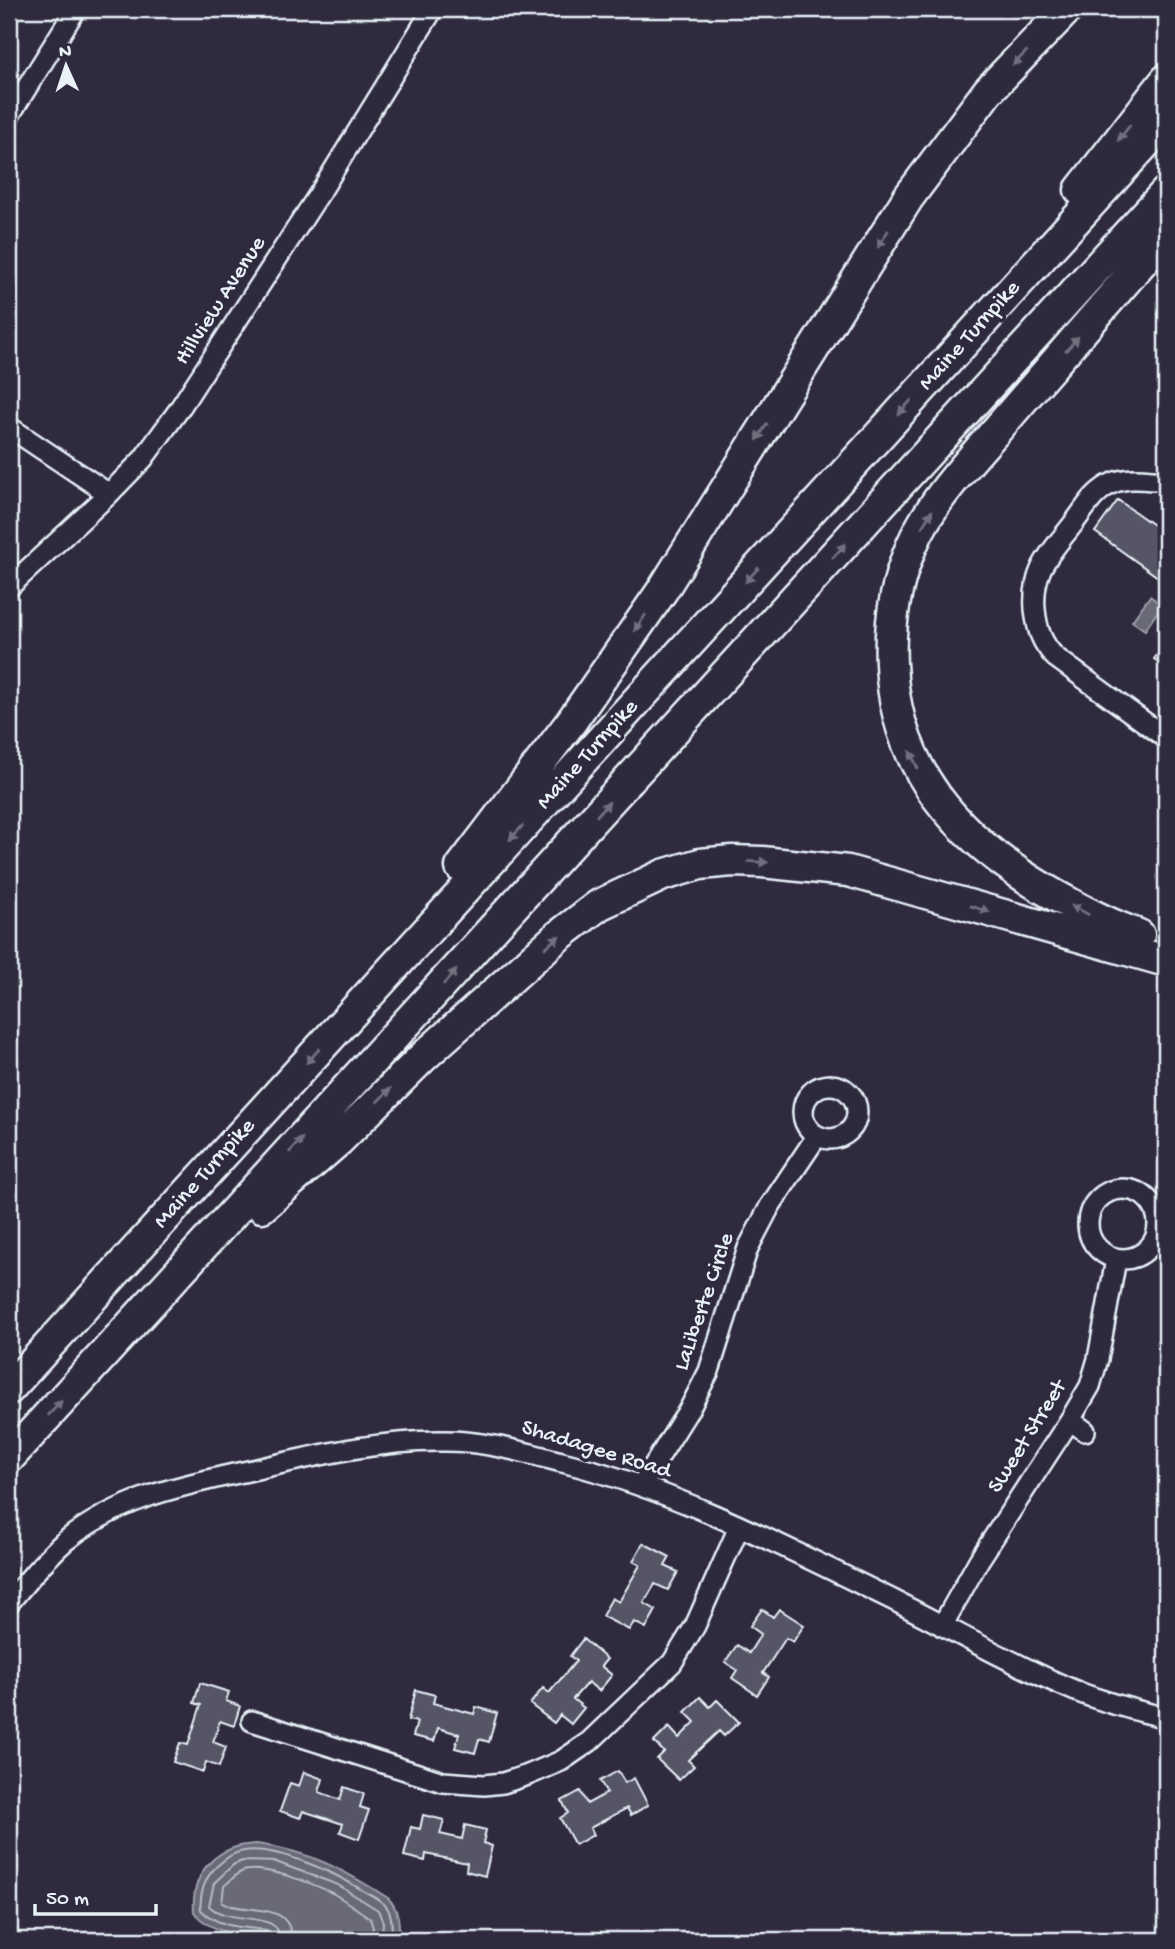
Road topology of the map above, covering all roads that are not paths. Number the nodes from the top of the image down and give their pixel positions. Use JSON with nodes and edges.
{"nodes":[{"id":1,"x":76,"y":9,"type":"edge"},
{"id":2,"x":433,"y":9,"type":"edge"},
{"id":3,"x":1067,"y":9,"type":"edge"},
{"id":4,"x":1166,"y":80,"type":"edge"},
{"id":5,"x":9,"y":116,"type":"edge"},
{"id":6,"x":1166,"y":121,"type":"edge"},
{"id":7,"x":1166,"y":192,"type":"edge"},
{"id":8,"x":1166,"y":234,"type":"edge"},
{"id":9,"x":954,"y":354,"type":"junction"},
{"id":10,"x":9,"y":427,"type":"edge"},
{"id":11,"x":1166,"y":481,"type":"edge"},
{"id":12,"x":109,"y":494,"type":"junction"},
{"id":13,"x":9,"y":587,"type":"edge"},
{"id":14,"x":1166,"y":738,"type":"edge"},
{"id":15,"x":1166,"y":944,"type":"edge"},
{"id":16,"x":1166,"y":961,"type":"edge"},
{"id":17,"x":336,"y":1030,"type":"junction"},
{"id":18,"x":817,"y":1136,"type":"dead end"},
{"id":19,"x":1116,"y":1259,"type":"dead end"},
{"id":20,"x":151,"y":1304,"type":"junction"},
{"id":21,"x":9,"y":1389,"type":"edge"},
{"id":22,"x":9,"y":1458,"type":"edge"},
{"id":23,"x":641,"y":1486,"type":"junction"},
{"id":24,"x":739,"y":1527,"type":"junction"},
{"id":25,"x":9,"y":1603,"type":"edge"},
{"id":26,"x":942,"y":1626,"type":"junction"},
{"id":27,"x":1166,"y":1718,"type":"edge"},
{"id":28,"x":253,"y":1721,"type":"dead end"}],
"edges":[{"from":1,"to":5,"type":"street"},
{"from":2,"to":12,"type":"street","name":"Hillview Avenue"},
{"from":3,"to":17,"type":"highway","one_way":true},
{"from":4,"to":9,"type":"highway","one_way":true},
{"from":6,"to":9,"type":"highway","name":"Maine Turnpike"},
{"from":20,"to":7,"type":"highway","name":"Maine Turnpike","one_way":true},
{"from":15,"to":8,"type":"highway","one_way":true},
{"from":9,"to":17,"type":"highway","name":"Maine Turnpike","one_way":true},
{"from":10,"to":12,"type":"street"},
{"from":11,"to":14,"type":"street"},
{"from":12,"to":13,"type":"street","name":"Hillview Avenue"},
{"from":20,"to":16,"type":"highway","one_way":true},
{"from":17,"to":21,"type":"highway","name":"Maine Turnpike","one_way":true},
{"from":18,"to":23,"type":"street","name":"LaLiberte Circle"},
{"from":19,"to":26,"type":"street","name":"Sweet Street"},
{"from":22,"to":20,"type":"highway","name":"Maine Turnpike","one_way":true},
{"from":23,"to":24,"type":"street","name":"Shadagee Road"},
{"from":23,"to":25,"type":"street","name":"Shadagee Road"},
{"from":24,"to":26,"type":"street","name":"Shadagee Road"},
{"from":24,"to":28,"type":"street"},
{"from":26,"to":27,"type":"street","name":"Shadagee Road"}]}
